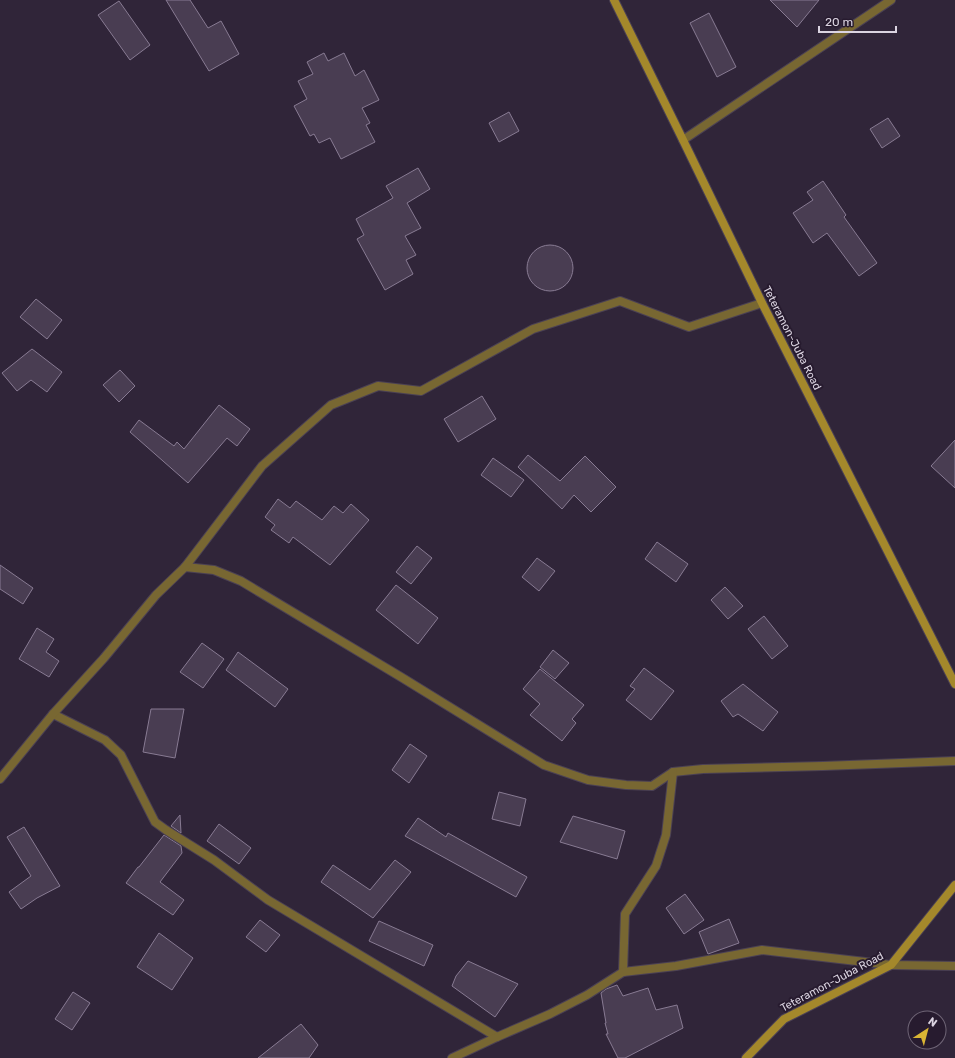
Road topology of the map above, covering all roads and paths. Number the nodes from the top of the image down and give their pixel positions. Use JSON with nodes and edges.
{"nodes":[{"id":1,"x":614,"y":0,"type":"edge"},
{"id":2,"x":891,"y":0,"type":"edge"},
{"id":3,"x":683,"y":140,"type":"junction"},
{"id":4,"x":762,"y":303,"type":"junction"},
{"id":5,"x":185,"y":567,"type":"junction"},
{"id":6,"x":955,"y":684,"type":"edge"},
{"id":7,"x":53,"y":714,"type":"junction"},
{"id":8,"x":955,"y":761,"type":"edge"},
{"id":9,"x":673,"y":772,"type":"junction"},
{"id":10,"x":0,"y":779,"type":"edge"},
{"id":11,"x":955,"y":885,"type":"edge"},
{"id":12,"x":891,"y":965,"type":"junction"},
{"id":13,"x":955,"y":966,"type":"edge"},
{"id":14,"x":623,"y":972,"type":"junction"},
{"id":15,"x":497,"y":1037,"type":"junction"},
{"id":16,"x":452,"y":1058,"type":"edge"},
{"id":17,"x":746,"y":1058,"type":"edge"}],
"edges":[{"from":1,"to":3,"type":"street","name":"Teteramon-Juba Road"},
{"from":2,"to":3,"type":"street"},
{"from":3,"to":4,"type":"street","name":"Teteramon-Juba Road"},
{"from":4,"to":5,"type":"street"},
{"from":4,"to":6,"type":"street","name":"Teteramon-Juba Road"},
{"from":5,"to":7,"type":"street"},
{"from":5,"to":9,"type":"street"},
{"from":7,"to":10,"type":"street"},
{"from":7,"to":15,"type":"street"},
{"from":8,"to":9,"type":"street"},
{"from":9,"to":14,"type":"street"},
{"from":11,"to":12,"type":"street","name":"Teteramon-Juba Road"},
{"from":12,"to":13,"type":"street"},
{"from":12,"to":14,"type":"street"},
{"from":12,"to":17,"type":"street","name":"Teteramon-Juba Road"},
{"from":14,"to":15,"type":"street"},
{"from":15,"to":16,"type":"street"}]}
